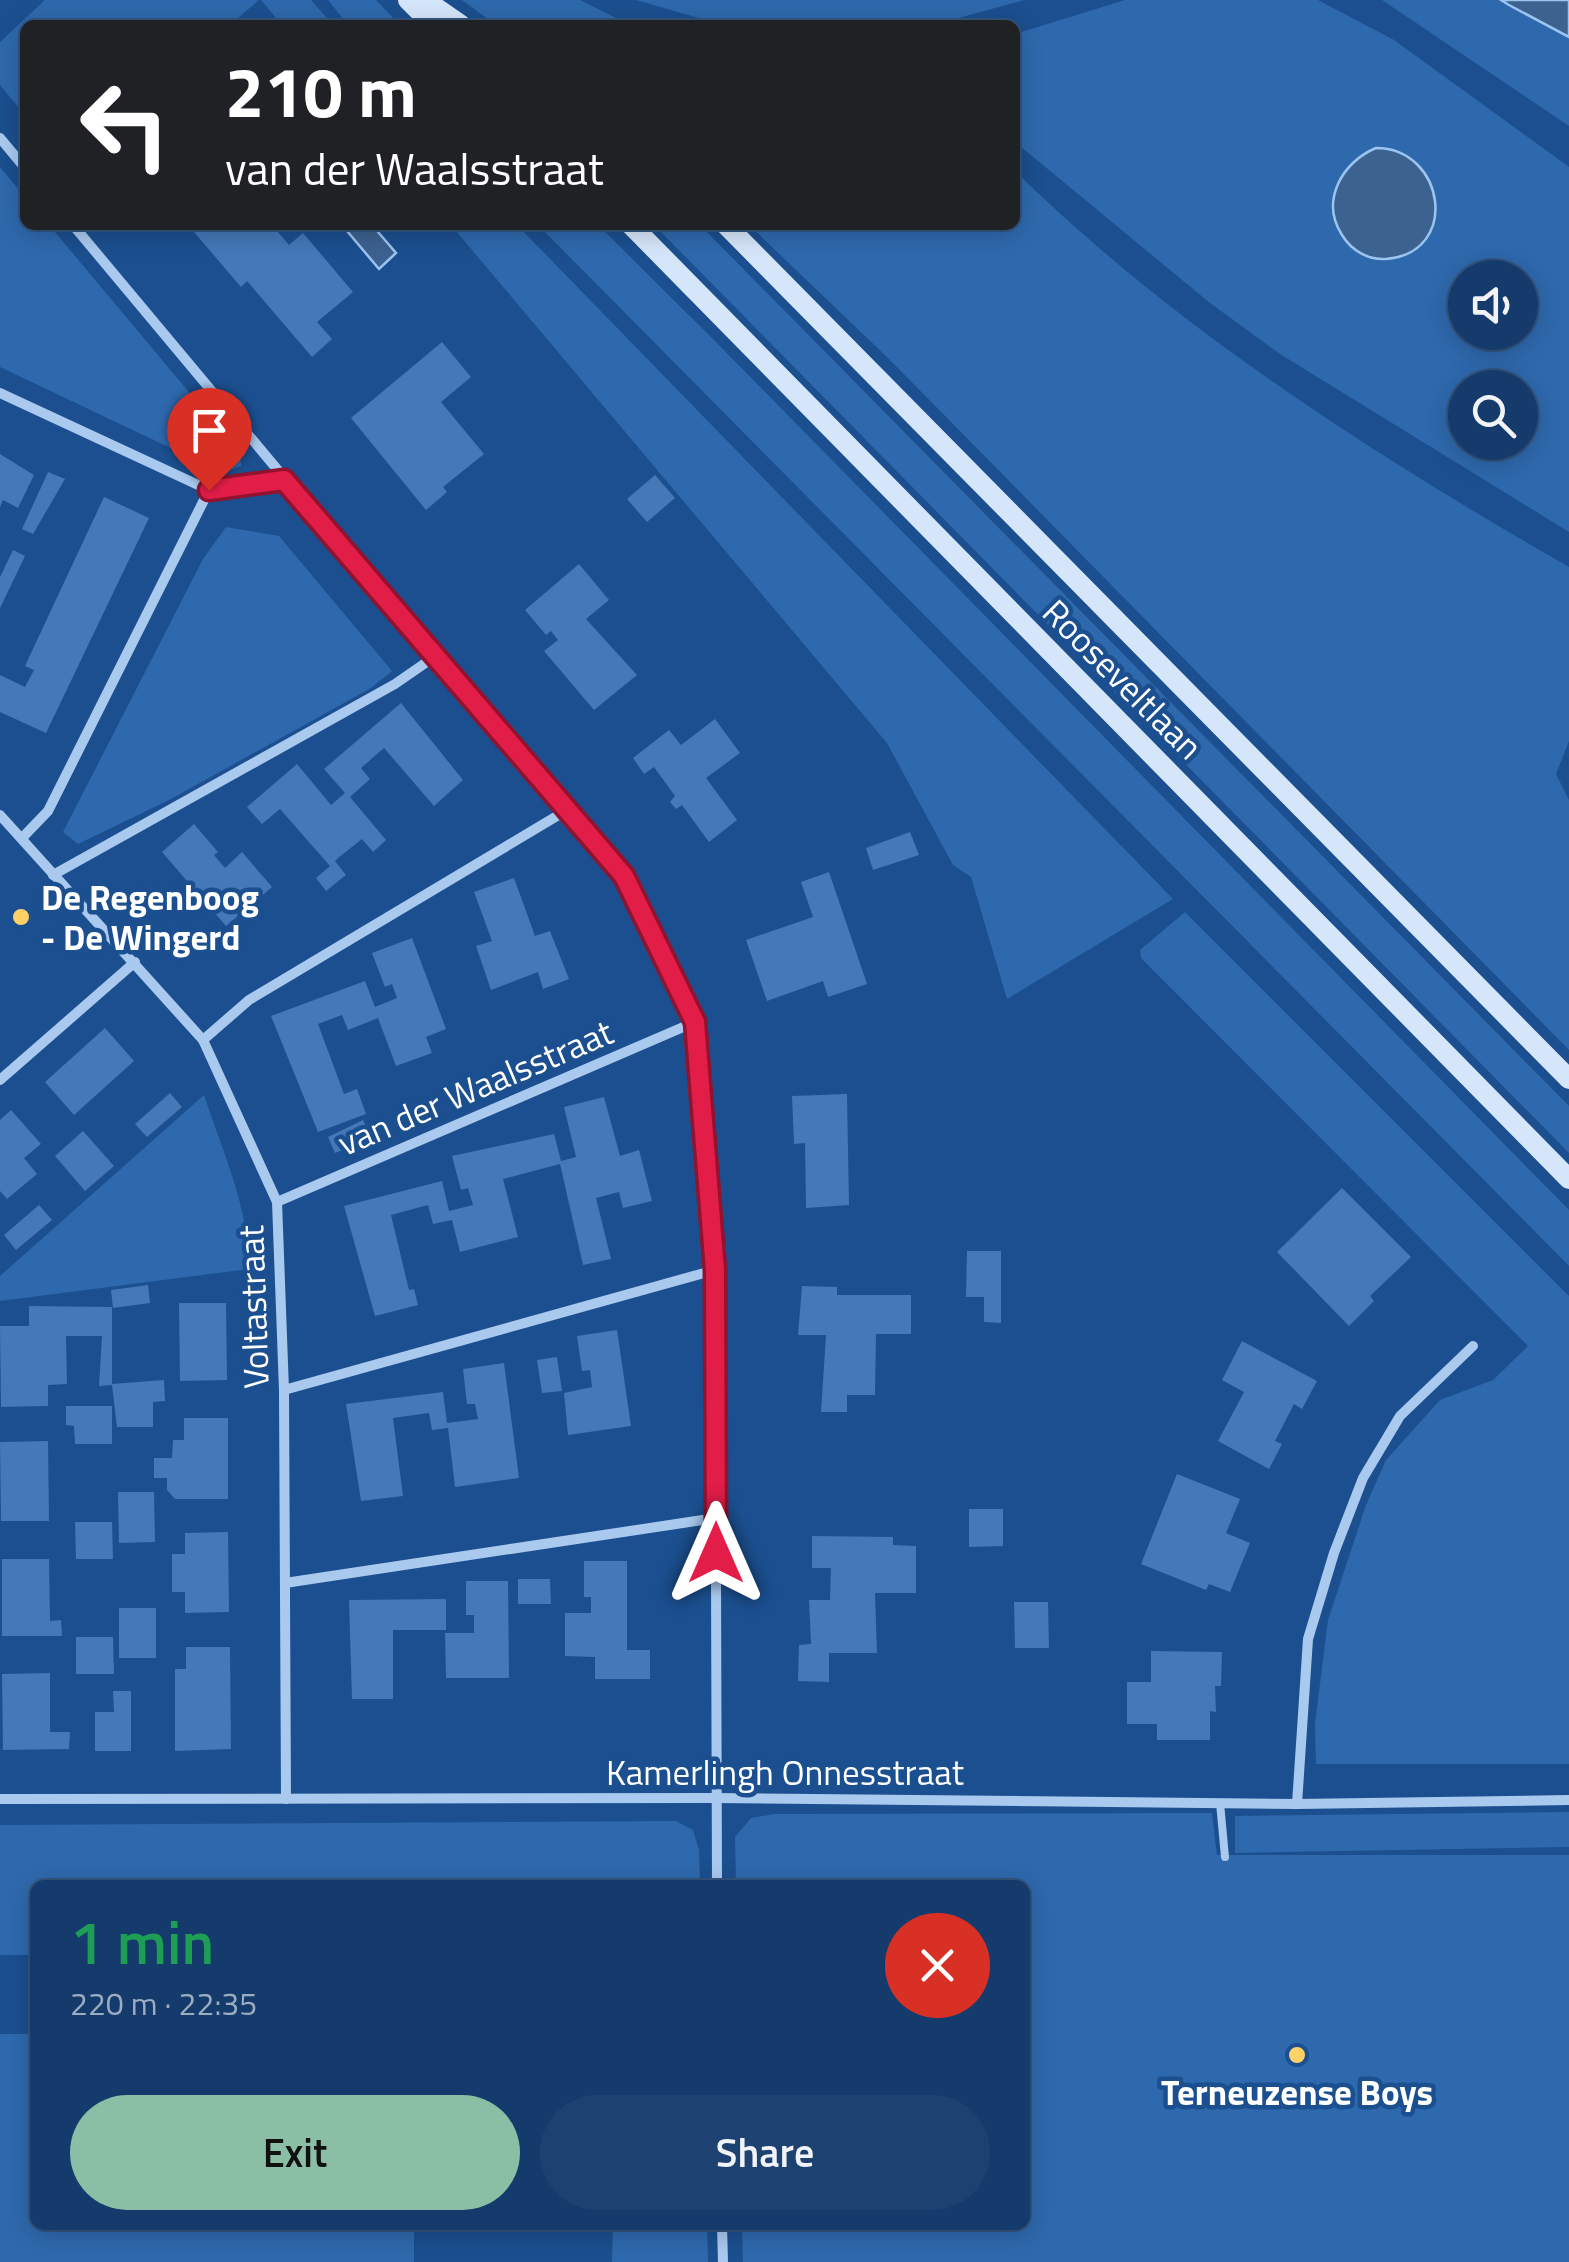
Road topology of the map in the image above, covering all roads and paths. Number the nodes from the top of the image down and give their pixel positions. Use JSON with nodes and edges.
{"nodes":[{"id":1,"x":408,"y":0,"type":"edge"},
{"id":2,"x":426,"y":0,"type":"edge"},
{"id":3,"x":428,"y":20,"type":"edge"},
{"id":4,"x":454,"y":20,"type":"edge"},
{"id":5,"x":0,"y":138,"type":"edge"},
{"id":6,"x":20,"y":162,"type":"edge"},
{"id":7,"x":77,"y":230,"type":"edge"},
{"id":8,"x":636,"y":230,"type":"edge"},
{"id":9,"x":731,"y":230,"type":"edge"},
{"id":10,"x":0,"y":393,"type":"edge"},
{"id":11,"x":284,"y":480,"type":"junction"},
{"id":12,"x":209,"y":490,"type":"junction"},
{"id":13,"x":434,"y":657,"type":"junction"},
{"id":14,"x":567,"y":810,"type":"junction"},
{"id":15,"x":0,"y":815,"type":"edge"},
{"id":16,"x":23,"y":837,"type":"junction"},
{"id":17,"x":54,"y":875,"type":"junction"},
{"id":18,"x":134,"y":962,"type":"junction"},
{"id":19,"x":695,"y":1022,"type":"junction"},
{"id":20,"x":202,"y":1040,"type":"junction"},
{"id":21,"x":1569,"y":1079,"type":"edge"},
{"id":22,"x":0,"y":1080,"type":"edge"},
{"id":23,"x":1569,"y":1179,"type":"edge"},
{"id":24,"x":277,"y":1202,"type":"junction"},
{"id":25,"x":715,"y":1270,"type":"junction"},
{"id":26,"x":1474,"y":1346,"type":"dead end"},
{"id":27,"x":284,"y":1390,"type":"junction"},
{"id":28,"x":716,"y":1518,"type":"junction"},
{"id":29,"x":285,"y":1583,"type":"junction"},
{"id":30,"x":0,"y":1798,"type":"edge"},
{"id":31,"x":716,"y":1798,"type":"junction"},
{"id":32,"x":286,"y":1799,"type":"junction"},
{"id":33,"x":1569,"y":1800,"type":"edge"},
{"id":34,"x":1220,"y":1803,"type":"junction"},
{"id":35,"x":1297,"y":1804,"type":"junction"},
{"id":36,"x":1225,"y":1857,"type":"dead end"},
{"id":37,"x":717,"y":1880,"type":"edge"},
{"id":38,"x":722,"y":2230,"type":"edge"},
{"id":39,"x":724,"y":2262,"type":"edge"}],
"edges":[{"from":1,"to":3,"type":"main road"},
{"from":2,"to":4,"type":"main road"},
{"from":5,"to":6,"type":"street"},
{"from":7,"to":11,"type":"street"},
{"from":8,"to":23,"type":"main road","name":"Rooseveltlaan"},
{"from":9,"to":21,"type":"main road","name":"Rooseveltlaan"},
{"from":10,"to":12,"type":"street"},
{"from":11,"to":12,"type":"street"},
{"from":11,"to":13,"type":"street"},
{"from":12,"to":16,"type":"street"},
{"from":13,"to":14,"type":"street"},
{"from":13,"to":17,"type":"street"},
{"from":14,"to":19,"type":"street"},
{"from":14,"to":20,"type":"street"},
{"from":15,"to":16,"type":"street","name":"Voltastraat"},
{"from":16,"to":17,"type":"street","name":"Voltastraat"},
{"from":17,"to":18,"type":"street","name":"Voltastraat"},
{"from":18,"to":20,"type":"street","name":"Voltastraat"},
{"from":18,"to":22,"type":"street"},
{"from":19,"to":24,"type":"street","name":"van der Waalsstraat"},
{"from":19,"to":25,"type":"street"},
{"from":20,"to":24,"type":"street","name":"Voltastraat"},
{"from":24,"to":27,"type":"street","name":"Voltastraat"},
{"from":25,"to":27,"type":"street"},
{"from":25,"to":28,"type":"street"},
{"from":26,"to":35,"type":"street"},
{"from":27,"to":29,"type":"street","name":"Voltastraat"},
{"from":28,"to":29,"type":"street"},
{"from":28,"to":31,"type":"street"},
{"from":29,"to":32,"type":"street","name":"Voltastraat"},
{"from":30,"to":32,"type":"street","name":"Kamerlingh Onnesstraat"},
{"from":31,"to":32,"type":"street","name":"Kamerlingh Onnesstraat"},
{"from":31,"to":34,"type":"street","name":"Kamerlingh Onnesstraat"},
{"from":31,"to":37,"type":"street"},
{"from":33,"to":35,"type":"street","name":"Kamerlingh Onnesstraat"},
{"from":34,"to":35,"type":"street","name":"Kamerlingh Onnesstraat"},
{"from":34,"to":36,"type":"lane"},
{"from":38,"to":39,"type":"street"}]}
